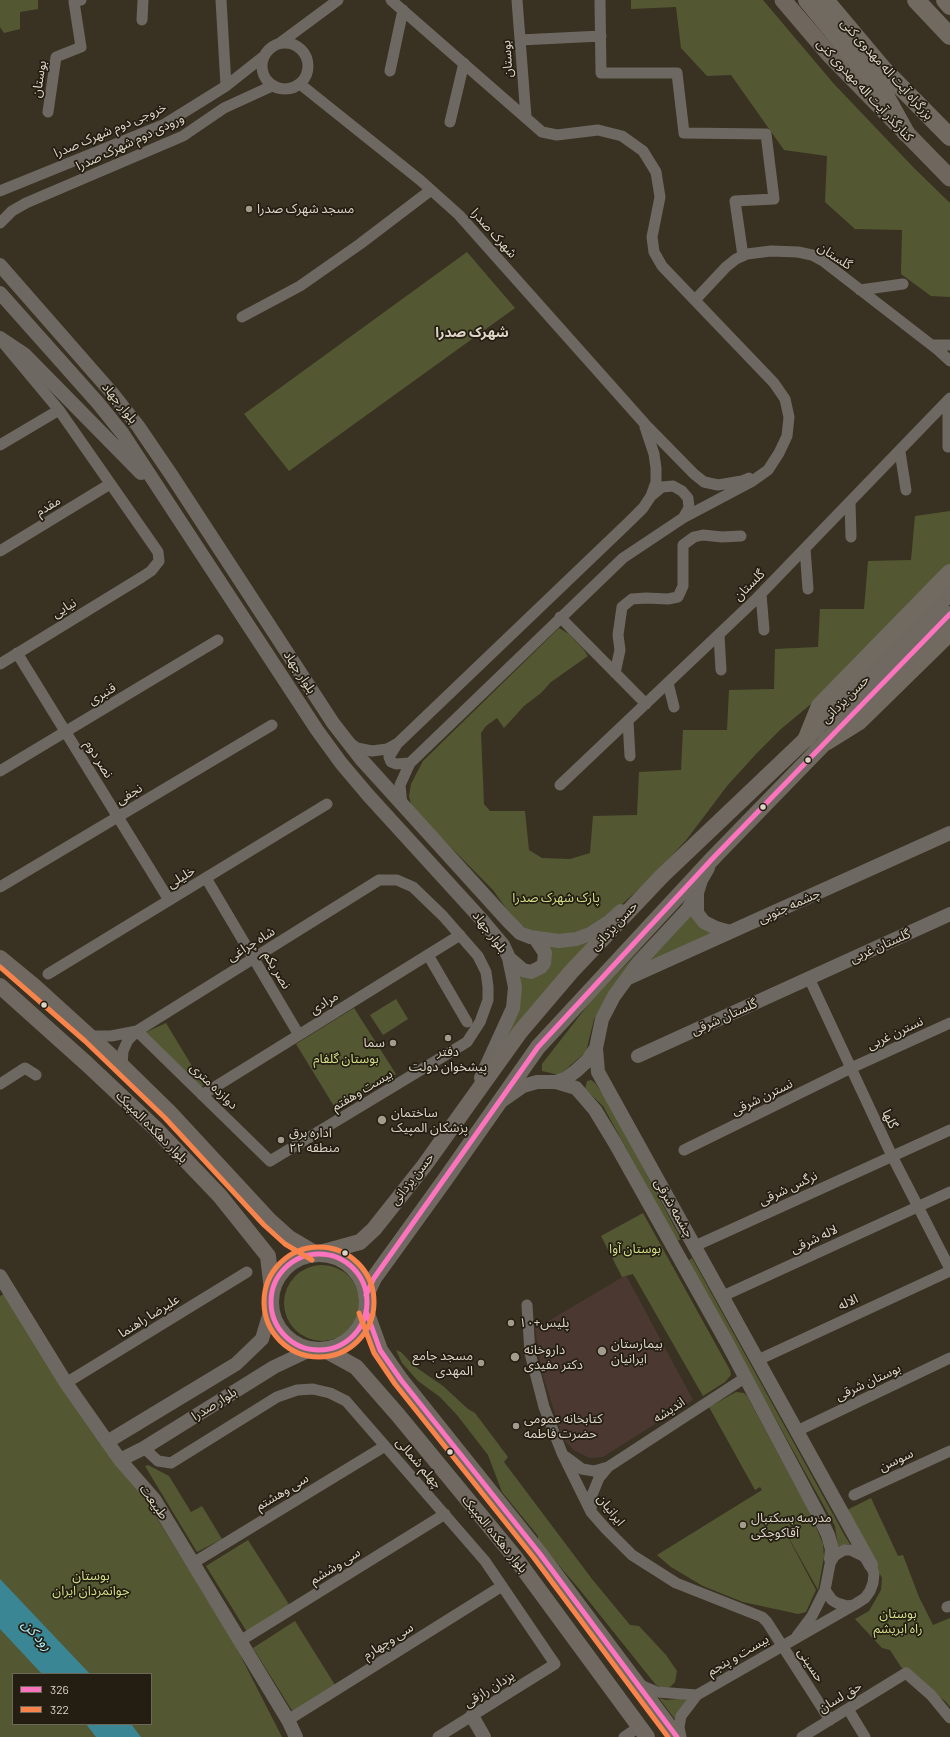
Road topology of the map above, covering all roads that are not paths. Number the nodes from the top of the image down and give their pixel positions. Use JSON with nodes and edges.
{"nodes":[{"id":1,"x":81,"y":0,"type":"edge"},
{"id":2,"x":143,"y":0,"type":"edge"},
{"id":3,"x":221,"y":0,"type":"edge"},
{"id":4,"x":338,"y":0,"type":"edge"},
{"id":5,"x":391,"y":0,"type":"edge"},
{"id":6,"x":517,"y":0,"type":"edge"},
{"id":7,"x":600,"y":0,"type":"edge"},
{"id":8,"x":783,"y":0,"type":"edge"},
{"id":9,"x":807,"y":0,"type":"edge"},
{"id":10,"x":825,"y":0,"type":"edge"},
{"id":11,"x":916,"y":0,"type":"edge"},
{"id":12,"x":945,"y":0,"type":"edge"},
{"id":13,"x":950,"y":6,"type":"edge"},
{"id":14,"x":403,"y":10,"type":"junction"},
{"id":15,"x":142,"y":20,"type":"dead end"},
{"id":16,"x":600,"y":36,"type":"junction"},
{"id":17,"x":950,"y":36,"type":"edge"},
{"id":18,"x":520,"y":40,"type":"junction"},
{"id":19,"x":280,"y":43,"type":"junction"},
{"id":20,"x":264,"y":56,"type":"junction"},
{"id":21,"x":464,"y":63,"type":"junction"},
{"id":22,"x":390,"y":71,"type":"dead end"},
{"id":23,"x":300,"y":84,"type":"junction"},
{"id":24,"x":226,"y":86,"type":"junction"},
{"id":25,"x":272,"y":86,"type":"junction"},
{"id":26,"x":48,"y":112,"type":"dead end"},
{"id":27,"x":526,"y":117,"type":"junction"},
{"id":28,"x":450,"y":122,"type":"dead end"},
{"id":29,"x":906,"y":133,"type":"junction"},
{"id":30,"x":950,"y":137,"type":"edge"},
{"id":31,"x":950,"y":178,"type":"edge"},
{"id":32,"x":431,"y":190,"type":"junction"},
{"id":33,"x":0,"y":191,"type":"edge"},
{"id":34,"x":12,"y":210,"type":"junction"},
{"id":35,"x":0,"y":213,"type":"edge"},
{"id":36,"x":0,"y":223,"type":"edge"},
{"id":37,"x":743,"y":256,"type":"junction"},
{"id":38,"x":0,"y":265,"type":"edge"},
{"id":39,"x":903,"y":284,"type":"dead end"},
{"id":40,"x":860,"y":290,"type":"junction"},
{"id":41,"x":0,"y":293,"type":"edge"},
{"id":42,"x":695,"y":300,"type":"junction"},
{"id":43,"x":242,"y":316,"type":"dead end"},
{"id":44,"x":0,"y":339,"type":"edge"},
{"id":45,"x":932,"y":345,"type":"junction"},
{"id":46,"x":950,"y":345,"type":"edge"},
{"id":47,"x":950,"y":361,"type":"edge"},
{"id":48,"x":949,"y":400,"type":"edge"},
{"id":49,"x":59,"y":410,"type":"junction"},
{"id":50,"x":645,"y":424,"type":"junction"},
{"id":51,"x":0,"y":445,"type":"edge"},
{"id":52,"x":948,"y":447,"type":"dead end"},
{"id":53,"x":900,"y":452,"type":"junction"},
{"id":54,"x":768,"y":470,"type":"junction"},
{"id":55,"x":110,"y":484,"type":"junction"},
{"id":56,"x":906,"y":490,"type":"dead end"},
{"id":57,"x":651,"y":496,"type":"junction"},
{"id":58,"x":165,"y":497,"type":"junction"},
{"id":59,"x":850,"y":502,"type":"junction"},
{"id":60,"x":683,"y":518,"type":"junction"},
{"id":61,"x":741,"y":536,"type":"dead end"},
{"id":62,"x":851,"y":537,"type":"dead end"},
{"id":63,"x":805,"y":548,"type":"junction"},
{"id":64,"x":0,"y":551,"type":"edge"},
{"id":65,"x":950,"y":573,"type":"edge"},
{"id":66,"x":808,"y":589,"type":"dead end"},
{"id":67,"x":950,"y":593,"type":"edge"},
{"id":68,"x":761,"y":594,"type":"junction"},
{"id":69,"x":560,"y":618,"type":"junction"},
{"id":70,"x":945,"y":618,"type":"edge"},
{"id":71,"x":764,"y":630,"type":"dead end"},
{"id":72,"x":719,"y":634,"type":"junction"},
{"id":73,"x":218,"y":640,"type":"dead end"},
{"id":74,"x":17,"y":653,"type":"junction"},
{"id":75,"x":0,"y":664,"type":"edge"},
{"id":76,"x":721,"y":670,"type":"dead end"},
{"id":77,"x":615,"y":673,"type":"junction"},
{"id":78,"x":668,"y":683,"type":"junction"},
{"id":79,"x":646,"y":704,"type":"junction"},
{"id":80,"x":674,"y":707,"type":"dead end"},
{"id":81,"x":628,"y":721,"type":"junction"},
{"id":82,"x":272,"y":725,"type":"dead end"},
{"id":83,"x":66,"y":732,"type":"junction"},
{"id":84,"x":807,"y":738,"type":"junction"},
{"id":85,"x":347,"y":740,"type":"junction"},
{"id":86,"x":827,"y":740,"type":"joint"},
{"id":87,"x":398,"y":743,"type":"junction"},
{"id":88,"x":630,"y":756,"type":"dead end"},
{"id":89,"x":410,"y":763,"type":"junction"},
{"id":90,"x":0,"y":771,"type":"edge"},
{"id":91,"x":560,"y":785,"type":"dead end"},
{"id":92,"x":328,"y":804,"type":"dead end"},
{"id":93,"x":402,"y":806,"type":"junction"},
{"id":94,"x":118,"y":816,"type":"junction"},
{"id":95,"x":950,"y":833,"type":"edge"},
{"id":96,"x":714,"y":857,"type":"junction"},
{"id":97,"x":662,"y":876,"type":"junction"},
{"id":98,"x":206,"y":878,"type":"junction"},
{"id":99,"x":0,"y":886,"type":"edge"},
{"id":100,"x":697,"y":893,"type":"junction"},
{"id":101,"x":169,"y":900,"type":"junction"},
{"id":102,"x":950,"y":914,"type":"edge"},
{"id":103,"x":730,"y":932,"type":"junction"},
{"id":104,"x":460,"y":936,"type":"junction"},
{"id":105,"x":535,"y":938,"type":"junction"},
{"id":106,"x":428,"y":955,"type":"junction"},
{"id":107,"x":0,"y":958,"type":"edge"},
{"id":108,"x":509,"y":958,"type":"junction"},
{"id":109,"x":254,"y":959,"type":"junction"},
{"id":110,"x":48,"y":974,"type":"dead end"},
{"id":111,"x":627,"y":978,"type":"junction"},
{"id":112,"x":809,"y":978,"type":"junction"},
{"id":113,"x":0,"y":986,"type":"edge"},
{"id":114,"x":467,"y":1022,"type":"dead end"},
{"id":115,"x":950,"y":1023,"type":"edge"},
{"id":116,"x":137,"y":1031,"type":"junction"},
{"id":117,"x":299,"y":1035,"type":"junction"},
{"id":118,"x":90,"y":1036,"type":"junction"},
{"id":119,"x":596,"y":1048,"type":"junction"},
{"id":120,"x":638,"y":1056,"type":"dead end"},
{"id":121,"x":122,"y":1066,"type":"junction"},
{"id":122,"x":851,"y":1068,"type":"junction"},
{"id":123,"x":598,"y":1072,"type":"junction"},
{"id":124,"x":36,"y":1075,"type":"dead end"},
{"id":125,"x":556,"y":1082,"type":"junction"},
{"id":126,"x":0,"y":1084,"type":"edge"},
{"id":127,"x":576,"y":1088,"type":"junction"},
{"id":128,"x":202,"y":1095,"type":"junction"},
{"id":129,"x":470,"y":1100,"type":"junction"},
{"id":130,"x":500,"y":1102,"type":"junction"},
{"id":131,"x":950,"y":1130,"type":"edge"},
{"id":132,"x":684,"y":1150,"type":"dead end"},
{"id":133,"x":892,"y":1156,"type":"junction"},
{"id":134,"x":270,"y":1161,"type":"joint"},
{"id":135,"x":950,"y":1192,"type":"edge"},
{"id":136,"x":917,"y":1207,"type":"junction"},
{"id":137,"x":695,"y":1246,"type":"junction"},
{"id":138,"x":316,"y":1254,"type":"junction"},
{"id":139,"x":950,"y":1270,"type":"edge"},
{"id":140,"x":247,"y":1272,"type":"dead end"},
{"id":141,"x":0,"y":1276,"type":"edge"},
{"id":142,"x":272,"y":1290,"type":"junction"},
{"id":143,"x":366,"y":1295,"type":"junction"},
{"id":144,"x":723,"y":1296,"type":"junction"},
{"id":145,"x":527,"y":1305,"type":"dead end"},
{"id":146,"x":271,"y":1309,"type":"junction"},
{"id":147,"x":366,"y":1311,"type":"junction"},
{"id":148,"x":317,"y":1350,"type":"junction"},
{"id":149,"x":950,"y":1358,"type":"edge"},
{"id":150,"x":758,"y":1360,"type":"junction"},
{"id":151,"x":746,"y":1377,"type":"junction"},
{"id":152,"x":66,"y":1383,"type":"junction"},
{"id":153,"x":797,"y":1430,"type":"junction"},
{"id":154,"x":107,"y":1442,"type":"junction"},
{"id":155,"x":385,"y":1446,"type":"junction"},
{"id":156,"x":144,"y":1448,"type":"junction"},
{"id":157,"x":950,"y":1451,"type":"edge"},
{"id":158,"x":562,"y":1453,"type":"junction"},
{"id":159,"x":120,"y":1460,"type":"junction"},
{"id":160,"x":608,"y":1467,"type":"junction"},
{"id":161,"x":854,"y":1494,"type":"dead end"},
{"id":162,"x":591,"y":1512,"type":"junction"},
{"id":163,"x":445,"y":1514,"type":"junction"},
{"id":164,"x":831,"y":1559,"type":"junction"},
{"id":165,"x":193,"y":1563,"type":"junction"},
{"id":166,"x":871,"y":1565,"type":"junction"},
{"id":167,"x":502,"y":1586,"type":"junction"},
{"id":168,"x":826,"y":1590,"type":"junction"},
{"id":169,"x":854,"y":1605,"type":"junction"},
{"id":170,"x":794,"y":1640,"type":"junction"},
{"id":171,"x":240,"y":1641,"type":"junction"},
{"id":172,"x":782,"y":1646,"type":"junction"},
{"id":173,"x":555,"y":1664,"type":"joint"},
{"id":174,"x":638,"y":1684,"type":"junction"},
{"id":175,"x":697,"y":1696,"type":"junction"},
{"id":176,"x":848,"y":1709,"type":"junction"},
{"id":177,"x":472,"y":1716,"type":"junction"},
{"id":178,"x":950,"y":1718,"type":"edge"},
{"id":179,"x":288,"y":1720,"type":"junction"},
{"id":180,"x":830,"y":1720,"type":"junction"},
{"id":181,"x":643,"y":1732,"type":"edge"},
{"id":182,"x":296,"y":1737,"type":"edge"},
{"id":183,"x":438,"y":1737,"type":"edge"},
{"id":184,"x":484,"y":1737,"type":"edge"},
{"id":185,"x":624,"y":1737,"type":"edge"},
{"id":186,"x":677,"y":1737,"type":"edge"},
{"id":187,"x":681,"y":1737,"type":"edge"},
{"id":188,"x":802,"y":1737,"type":"edge"},
{"id":189,"x":865,"y":1737,"type":"edge"}],
"edges":[{"from":1,"to":26,"type":"street","name":"بوستان"},
{"from":2,"to":15,"type":"street"},
{"from":3,"to":24,"type":"street"},
{"from":4,"to":19,"type":"street"},
{"from":5,"to":14,"type":"street"},
{"from":6,"to":18,"type":"street","name":"بوستان"},
{"from":7,"to":16,"type":"street"},
{"from":8,"to":29,"type":"main road","name":"کنارگذر آیت اله مهدوی کنی"},
{"from":9,"to":29,"type":"highway"},
{"from":10,"to":30,"type":"highway","name":"بزرگراه آیت اله مهدوی کنی"},
{"from":11,"to":17,"type":"highway"},
{"from":12,"to":13,"type":"highway"},
{"from":14,"to":21,"type":"street"},
{"from":14,"to":22,"type":"street"},
{"from":16,"to":18,"type":"street"},
{"from":16,"to":37,"type":"street"},
{"from":18,"to":27,"type":"street","name":"بوستان"},
{"from":19,"to":20,"type":"street"},
{"from":19,"to":23,"type":"street"},
{"from":20,"to":24,"type":"street","name":"خروجی دوم شهرک صدرا"},
{"from":20,"to":25,"type":"street"},
{"from":21,"to":27,"type":"street"},
{"from":21,"to":28,"type":"street"},
{"from":23,"to":25,"type":"street"},
{"from":23,"to":32,"type":"street","name":"شهرک صدرا"},
{"from":24,"to":33,"type":"street","name":"خروجی دوم شهرک صدرا"},
{"from":25,"to":34,"type":"street","name":"ورودی دوم شهرک صدرا"},
{"from":27,"to":42,"type":"street"},
{"from":29,"to":31,"type":"main road","name":"کنارگذر آیت اله مهدوی کنی"},
{"from":32,"to":43,"type":"street"},
{"from":32,"to":50,"type":"street","name":"شهرک صدرا"},
{"from":34,"to":35,"type":"street"},
{"from":34,"to":36,"type":"street","name":"ورودی دوم شهرک صدرا"},
{"from":37,"to":40,"type":"street","name":"گلستان"},
{"from":37,"to":42,"type":"street","name":"گلستان"},
{"from":38,"to":85,"type":"street","name":"بلوار جهاد"},
{"from":39,"to":40,"type":"street"},
{"from":40,"to":45,"type":"street","name":"گلستان"},
{"from":41,"to":58,"type":"street","name":"بلوار جهاد"},
{"from":42,"to":54,"type":"street"},
{"from":44,"to":49,"type":"street"},
{"from":44,"to":58,"type":"street"},
{"from":45,"to":46,"type":"street"},
{"from":45,"to":47,"type":"street","name":"گلستان"},
{"from":48,"to":52,"type":"street"},
{"from":48,"to":53,"type":"street","name":"گلستان"},
{"from":49,"to":51,"type":"street"},
{"from":49,"to":55,"type":"street"},
{"from":50,"to":54,"type":"street","name":"شهرک صدرا"},
{"from":50,"to":57,"type":"street"},
{"from":53,"to":56,"type":"street"},
{"from":53,"to":59,"type":"street","name":"گلستان"},
{"from":54,"to":60,"type":"street"},
{"from":55,"to":64,"type":"street","name":"مقدم"},
{"from":55,"to":74,"type":"street","name":"نیایی"},
{"from":57,"to":60,"type":"street"},
{"from":57,"to":87,"type":"street"},
{"from":58,"to":108,"type":"street","name":"بلوار جهاد"},
{"from":59,"to":62,"type":"street"},
{"from":59,"to":63,"type":"street","name":"گلستان"},
{"from":60,"to":69,"type":"street"},
{"from":61,"to":77,"type":"street"},
{"from":63,"to":66,"type":"street"},
{"from":63,"to":68,"type":"street","name":"گلستان"},
{"from":65,"to":84,"type":"highway"},
{"from":67,"to":70,"type":"main road","name":"حسن یزدانی"},
{"from":68,"to":71,"type":"street"},
{"from":68,"to":72,"type":"street","name":"گلستان"},
{"from":69,"to":77,"type":"street"},
{"from":69,"to":89,"type":"street"},
{"from":70,"to":84,"type":"main road","name":"حسن یزدانی"},
{"from":70,"to":86,"type":"highway"},
{"from":72,"to":76,"type":"street"},
{"from":72,"to":78,"type":"street","name":"گلستان"},
{"from":73,"to":83,"type":"street","name":"قنبری"},
{"from":74,"to":75,"type":"street","name":"نیایی"},
{"from":74,"to":83,"type":"street","name":"نصر دوم"},
{"from":77,"to":79,"type":"street"},
{"from":78,"to":79,"type":"street","name":"گلستان"},
{"from":78,"to":80,"type":"street"},
{"from":79,"to":81,"type":"street","name":"گلستان"},
{"from":81,"to":88,"type":"street"},
{"from":81,"to":91,"type":"street","name":"گلستان"},
{"from":82,"to":94,"type":"street","name":"نجفی"},
{"from":83,"to":90,"type":"street","name":"قنبری"},
{"from":83,"to":94,"type":"street","name":"نصر دوم"},
{"from":84,"to":97,"type":"main road","name":"حسن یزدانی"},
{"from":85,"to":87,"type":"street"},
{"from":85,"to":93,"type":"street","name":"بلوار جهاد"},
{"from":86,"to":96,"type":"main road","name":"حسن یزدانی"},
{"from":87,"to":89,"type":"street"},
{"from":89,"to":93,"type":"street"},
{"from":92,"to":98,"type":"street","name":"خلیلی"},
{"from":93,"to":105,"type":"street","name":"بلوار جهاد"},
{"from":94,"to":99,"type":"street","name":"نجفی"},
{"from":94,"to":101,"type":"street","name":"نصر دوم"},
{"from":95,"to":103,"type":"street","name":"چشمه جنوبی"},
{"from":96,"to":100,"type":"street","name":"چشمه شرقی"},
{"from":96,"to":130,"type":"main road","name":"حسن یزدانی"},
{"from":97,"to":105,"type":"street","name":"بلوار جهاد"},
{"from":97,"to":129,"type":"main road","name":"حسن یزدانی"},
{"from":98,"to":101,"type":"street","name":"خلیلی"},
{"from":98,"to":109,"type":"street","name":"نصر یکم"},
{"from":100,"to":103,"type":"street"},
{"from":100,"to":111,"type":"street","name":"چشمه شرقی"},
{"from":101,"to":110,"type":"street","name":"خلیلی"},
{"from":102,"to":112,"type":"street","name":"گلستان غربی"},
{"from":103,"to":111,"type":"street","name":"چشمه جنوبی"},
{"from":104,"to":106,"type":"street","name":"مرادی"},
{"from":104,"to":109,"type":"street","name":"شاه چراغی"},
{"from":104,"to":134,"type":"street","name":"بیست وهفتم"},
{"from":105,"to":108,"type":"street"},
{"from":106,"to":114,"type":"street"},
{"from":106,"to":117,"type":"street","name":"مرادی"},
{"from":107,"to":118,"type":"main road","name":"بلوار دهکده المپیک"},
{"from":108,"to":129,"type":"street","name":"بلوار جهاد"},
{"from":109,"to":116,"type":"street","name":"شاه چراغی"},
{"from":109,"to":117,"type":"street","name":"نصر یکم"},
{"from":111,"to":119,"type":"street","name":"چشمه شرقی"},
{"from":112,"to":120,"type":"street","name":"گلستان شرقی"},
{"from":112,"to":122,"type":"street","name":"گلها"},
{"from":113,"to":142,"type":"main road","name":"بلوار دهکده المپیک"},
{"from":115,"to":122,"type":"street","name":"نسترن غربی"},
{"from":116,"to":118,"type":"street"},
{"from":116,"to":121,"type":"street"},
{"from":116,"to":128,"type":"street","name":"دوازده متری"},
{"from":117,"to":128,"type":"street","name":"مرادی"},
{"from":118,"to":121,"type":"main road","name":"بلوار دهکده المپیک"},
{"from":119,"to":123,"type":"street","name":"چشمه شرقی"},
{"from":119,"to":125,"type":"street"},
{"from":121,"to":138,"type":"main road","name":"بلوار دهکده المپیک"},
{"from":122,"to":132,"type":"street","name":"نسترن شرقی"},
{"from":122,"to":133,"type":"street","name":"گلها"},
{"from":123,"to":127,"type":"street"},
{"from":123,"to":137,"type":"street","name":"چشمه شرقی"},
{"from":124,"to":126,"type":"street"},
{"from":125,"to":127,"type":"street"},
{"from":125,"to":130,"type":"street"},
{"from":127,"to":151,"type":"street","name":"چشمه شرقی"},
{"from":128,"to":134,"type":"street","name":"دوازده متری"},
{"from":129,"to":138,"type":"main road","name":"حسن یزدانی"},
{"from":130,"to":143,"type":"main road","name":"حسن یزدانی"},
{"from":131,"to":133,"type":"street","name":"نرگس شرقی"},
{"from":133,"to":136,"type":"street","name":"گلها"},
{"from":133,"to":137,"type":"street","name":"نرگس شرقی"},
{"from":135,"to":136,"type":"street","name":"لاله شرقی"},
{"from":136,"to":139,"type":"street","name":"گلها"},
{"from":136,"to":144,"type":"street","name":"لاله شرقی"},
{"from":137,"to":144,"type":"street","name":"چشمه شرقی"},
{"from":138,"to":142,"type":"main road"},
{"from":138,"to":143,"type":"main road"},
{"from":139,"to":150,"type":"street","name":"الاله"},
{"from":140,"to":152,"type":"street","name":"علیرضا راهنما"},
{"from":141,"to":152,"type":"street","name":"طبیعت"},
{"from":142,"to":146,"type":"main road"},
{"from":143,"to":147,"type":"main road"},
{"from":144,"to":150,"type":"street","name":"چشمه شرقی"},
{"from":145,"to":158,"type":"street","name":"ایرانیان"},
{"from":146,"to":148,"type":"main road"},
{"from":146,"to":154,"type":"street","name":"بلوار صدرا"},
{"from":147,"to":148,"type":"main road"},
{"from":147,"to":174,"type":"main road","name":"بلوار دهکده المپیک"},
{"from":148,"to":156,"type":"street","name":"بلوار صدرا"},
{"from":148,"to":181,"type":"main road","name":"بلوار دهکده المپیک"},
{"from":149,"to":153,"type":"street","name":"بوستان شرقی"},
{"from":150,"to":153,"type":"street","name":"چشمه شرقی"},
{"from":151,"to":160,"type":"street","name":"اندیشه"},
{"from":151,"to":164,"type":"street","name":"چشمه شرقی"},
{"from":152,"to":154,"type":"street","name":"طبیعت"},
{"from":153,"to":166,"type":"street","name":"چشمه شرقی"},
{"from":154,"to":159,"type":"street","name":"طبیعت"},
{"from":155,"to":156,"type":"street","name":"چهلم شمالی"},
{"from":155,"to":163,"type":"street","name":"چهلم شمالی"},
{"from":155,"to":165,"type":"street","name":"سی وهشتم"},
{"from":156,"to":159,"type":"street","name":"بلوار صدرا"},
{"from":157,"to":161,"type":"street","name":"سوسن"},
{"from":158,"to":160,"type":"street"},
{"from":158,"to":162,"type":"street","name":"ایرانیان"},
{"from":159,"to":165,"type":"street","name":"طبیعت"},
{"from":160,"to":162,"type":"street"},
{"from":162,"to":172,"type":"street","name":"ایرانیان"},
{"from":163,"to":167,"type":"street","name":"چهلم شمالی"},
{"from":163,"to":171,"type":"street","name":"سی وششم"},
{"from":164,"to":166,"type":"street"},
{"from":164,"to":168,"type":"street"},
{"from":165,"to":171,"type":"street","name":"طبیعت"},
{"from":166,"to":169,"type":"street"},
{"from":167,"to":173,"type":"street","name":"چهلم شمالی"},
{"from":167,"to":179,"type":"street","name":"سی وچهارم"},
{"from":168,"to":169,"type":"street"},
{"from":168,"to":170,"type":"street","name":"بیست و پنجم"},
{"from":169,"to":170,"type":"street","name":"بیست و پنجم"},
{"from":170,"to":172,"type":"street","name":"بیست و پنجم"},
{"from":171,"to":179,"type":"street","name":"طبیعت"},
{"from":172,"to":175,"type":"street","name":"بیست و پنجم"},
{"from":172,"to":180,"type":"street","name":"حسینی"},
{"from":173,"to":177,"type":"street","name":"یزدان رازقی"},
{"from":174,"to":175,"type":"street"},
{"from":174,"to":186,"type":"main road","name":"بلوار دهکده المپیک"},
{"from":175,"to":187,"type":"street"},
{"from":176,"to":178,"type":"street","name":"حق لسان"},
{"from":176,"to":180,"type":"street","name":"حق لسان"},
{"from":176,"to":189,"type":"street"},
{"from":177,"to":183,"type":"street","name":"یزدان رازقی"},
{"from":177,"to":184,"type":"street"},
{"from":179,"to":182,"type":"street","name":"طبیعت"},
{"from":180,"to":188,"type":"street","name":"حق لسان"},
{"from":181,"to":185,"type":"street"}]}
